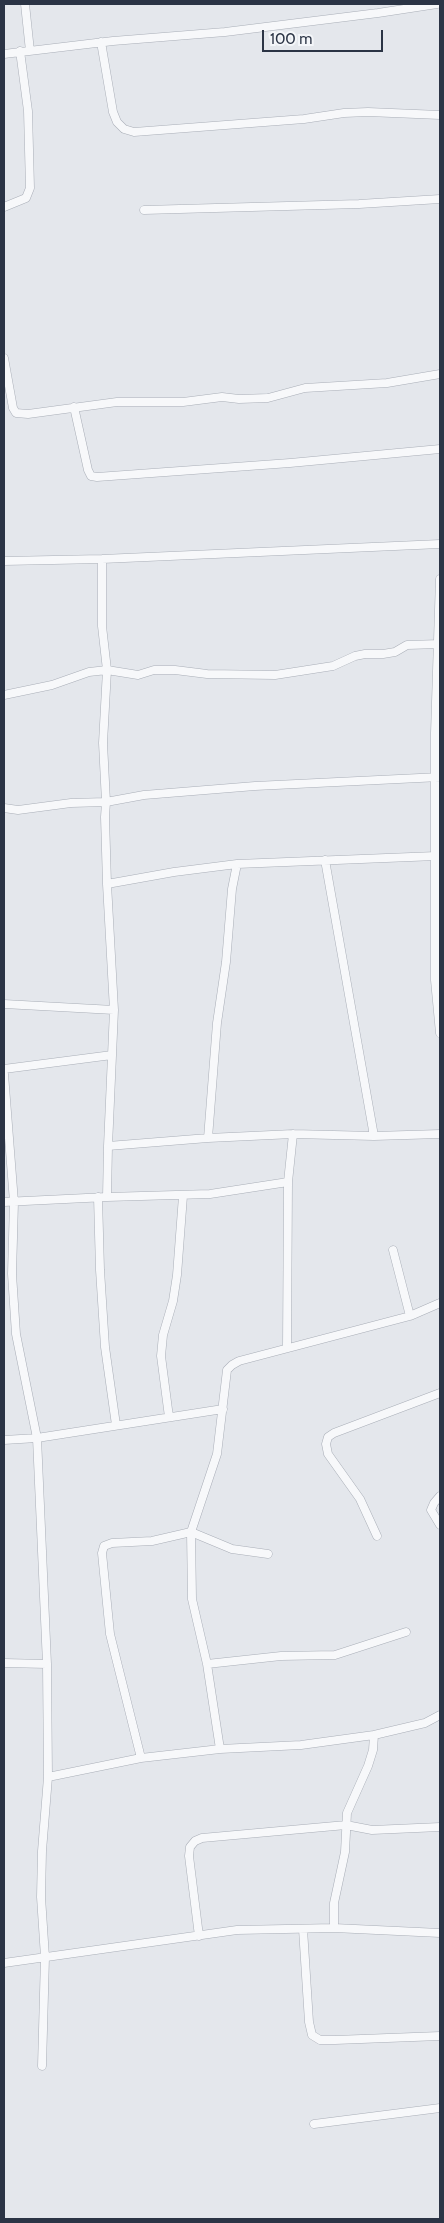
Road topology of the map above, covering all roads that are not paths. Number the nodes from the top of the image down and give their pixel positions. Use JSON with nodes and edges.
{"nodes":[{"id":1,"x":26,"y":4,"type":"edge"},
{"id":2,"x":437,"y":4,"type":"edge"},
{"id":3,"x":101,"y":42,"type":"junction"},
{"id":4,"x":30,"y":50,"type":"junction"},
{"id":5,"x":20,"y":51,"type":"junction"},
{"id":6,"x":4,"y":54,"type":"edge"},
{"id":7,"x":440,"y":115,"type":"edge"},
{"id":8,"x":440,"y":199,"type":"edge"},
{"id":9,"x":4,"y":207,"type":"edge"},
{"id":10,"x":144,"y":210,"type":"dead end"},
{"id":11,"x":4,"y":358,"type":"edge"},
{"id":12,"x":440,"y":374,"type":"edge"},
{"id":13,"x":74,"y":407,"type":"junction"},
{"id":14,"x":440,"y":449,"type":"edge"},
{"id":15,"x":440,"y":544,"type":"edge"},
{"id":16,"x":102,"y":559,"type":"junction"},
{"id":17,"x":4,"y":561,"type":"edge"},
{"id":18,"x":440,"y":579,"type":"edge"},
{"id":19,"x":439,"y":645,"type":"edge"},
{"id":20,"x":107,"y":670,"type":"junction"},
{"id":21,"x":4,"y":695,"type":"edge"},
{"id":22,"x":438,"y":777,"type":"edge"},
{"id":23,"x":106,"y":802,"type":"junction"},
{"id":24,"x":438,"y":806,"type":"edge"},
{"id":25,"x":4,"y":808,"type":"edge"},
{"id":26,"x":436,"y":856,"type":"junction"},
{"id":27,"x":326,"y":860,"type":"junction"},
{"id":28,"x":238,"y":864,"type":"junction"},
{"id":29,"x":107,"y":884,"type":"junction"},
{"id":30,"x":438,"y":941,"type":"edge"},
{"id":31,"x":4,"y":1004,"type":"edge"},
{"id":32,"x":114,"y":1010,"type":"junction"},
{"id":33,"x":440,"y":1033,"type":"edge"},
{"id":34,"x":112,"y":1056,"type":"junction"},
{"id":35,"x":4,"y":1069,"type":"edge"},
{"id":36,"x":4,"y":1074,"type":"edge"},
{"id":37,"x":292,"y":1134,"type":"junction"},
{"id":38,"x":440,"y":1134,"type":"edge"},
{"id":39,"x":374,"y":1136,"type":"junction"},
{"id":40,"x":208,"y":1138,"type":"junction"},
{"id":41,"x":108,"y":1146,"type":"junction"},
{"id":42,"x":288,"y":1182,"type":"junction"},
{"id":43,"x":106,"y":1196,"type":"junction"},
{"id":44,"x":183,"y":1196,"type":"junction"},
{"id":45,"x":98,"y":1197,"type":"junction"},
{"id":46,"x":4,"y":1202,"type":"edge"},
{"id":47,"x":14,"y":1202,"type":"junction"},
{"id":48,"x":393,"y":1250,"type":"dead end"},
{"id":49,"x":440,"y":1303,"type":"edge"},
{"id":50,"x":410,"y":1316,"type":"junction"},
{"id":51,"x":287,"y":1348,"type":"junction"},
{"id":52,"x":440,"y":1393,"type":"edge"},
{"id":53,"x":223,"y":1409,"type":"junction"},
{"id":54,"x":168,"y":1417,"type":"junction"},
{"id":55,"x":116,"y":1426,"type":"junction"},
{"id":56,"x":37,"y":1438,"type":"junction"},
{"id":57,"x":4,"y":1440,"type":"edge"},
{"id":58,"x":440,"y":1496,"type":"edge"},
{"id":59,"x":440,"y":1525,"type":"edge"},
{"id":60,"x":191,"y":1532,"type":"junction"},
{"id":61,"x":377,"y":1536,"type":"dead end"},
{"id":62,"x":268,"y":1554,"type":"dead end"},
{"id":63,"x":406,"y":1632,"type":"dead end"},
{"id":64,"x":4,"y":1663,"type":"edge"},
{"id":65,"x":47,"y":1664,"type":"junction"},
{"id":66,"x":207,"y":1664,"type":"junction"},
{"id":67,"x":440,"y":1715,"type":"edge"},
{"id":68,"x":374,"y":1735,"type":"junction"},
{"id":69,"x":220,"y":1750,"type":"junction"},
{"id":70,"x":141,"y":1758,"type":"junction"},
{"id":71,"x":48,"y":1777,"type":"junction"},
{"id":72,"x":346,"y":1825,"type":"junction"},
{"id":73,"x":440,"y":1827,"type":"edge"},
{"id":74,"x":334,"y":1928,"type":"junction"},
{"id":75,"x":302,"y":1929,"type":"junction"},
{"id":76,"x":440,"y":1933,"type":"edge"},
{"id":77,"x":200,"y":1936,"type":"junction"},
{"id":78,"x":45,"y":1957,"type":"junction"},
{"id":79,"x":4,"y":1963,"type":"edge"},
{"id":80,"x":440,"y":2036,"type":"edge"},
{"id":81,"x":42,"y":2066,"type":"dead end"},
{"id":82,"x":440,"y":2108,"type":"edge"},
{"id":83,"x":314,"y":2124,"type":"dead end"}],
"edges":[{"from":1,"to":4,"type":"street"},
{"from":2,"to":3,"type":"street"},
{"from":3,"to":4,"type":"street"},
{"from":3,"to":7,"type":"street"},
{"from":4,"to":5,"type":"street"},
{"from":5,"to":6,"type":"street"},
{"from":5,"to":9,"type":"street"},
{"from":8,"to":10,"type":"street"},
{"from":11,"to":13,"type":"street"},
{"from":12,"to":13,"type":"street"},
{"from":13,"to":14,"type":"street"},
{"from":15,"to":16,"type":"street"},
{"from":16,"to":17,"type":"street"},
{"from":16,"to":20,"type":"street"},
{"from":18,"to":19,"type":"street"},
{"from":19,"to":20,"type":"street"},
{"from":19,"to":22,"type":"street"},
{"from":20,"to":21,"type":"street"},
{"from":20,"to":23,"type":"street"},
{"from":22,"to":23,"type":"street"},
{"from":22,"to":24,"type":"street"},
{"from":23,"to":25,"type":"street"},
{"from":23,"to":29,"type":"street"},
{"from":24,"to":26,"type":"street"},
{"from":26,"to":27,"type":"street"},
{"from":26,"to":30,"type":"street"},
{"from":27,"to":28,"type":"street"},
{"from":27,"to":39,"type":"street"},
{"from":28,"to":29,"type":"street"},
{"from":28,"to":40,"type":"street"},
{"from":29,"to":32,"type":"street"},
{"from":30,"to":33,"type":"street"},
{"from":31,"to":32,"type":"street"},
{"from":32,"to":34,"type":"street"},
{"from":34,"to":35,"type":"street"},
{"from":34,"to":41,"type":"street"},
{"from":36,"to":47,"type":"street"},
{"from":37,"to":39,"type":"street"},
{"from":37,"to":40,"type":"street"},
{"from":37,"to":42,"type":"street"},
{"from":38,"to":39,"type":"street"},
{"from":40,"to":41,"type":"street"},
{"from":41,"to":43,"type":"street"},
{"from":42,"to":44,"type":"street"},
{"from":42,"to":51,"type":"street"},
{"from":43,"to":44,"type":"street"},
{"from":43,"to":45,"type":"street"},
{"from":44,"to":54,"type":"street"},
{"from":45,"to":47,"type":"street"},
{"from":45,"to":55,"type":"street"},
{"from":46,"to":47,"type":"street"},
{"from":47,"to":56,"type":"street"},
{"from":48,"to":50,"type":"street"},
{"from":49,"to":50,"type":"street"},
{"from":50,"to":51,"type":"street"},
{"from":51,"to":53,"type":"street"},
{"from":52,"to":61,"type":"street"},
{"from":53,"to":54,"type":"street"},
{"from":53,"to":60,"type":"street"},
{"from":54,"to":55,"type":"street"},
{"from":55,"to":56,"type":"street"},
{"from":56,"to":57,"type":"street"},
{"from":56,"to":65,"type":"street"},
{"from":58,"to":59,"type":"street"},
{"from":60,"to":62,"type":"street"},
{"from":60,"to":66,"type":"street"},
{"from":60,"to":70,"type":"street"},
{"from":63,"to":66,"type":"street"},
{"from":64,"to":65,"type":"street"},
{"from":65,"to":71,"type":"street"},
{"from":66,"to":69,"type":"street"},
{"from":67,"to":68,"type":"street"},
{"from":68,"to":69,"type":"street"},
{"from":68,"to":72,"type":"street"},
{"from":69,"to":70,"type":"street"},
{"from":70,"to":71,"type":"street"},
{"from":71,"to":78,"type":"street"},
{"from":72,"to":73,"type":"street"},
{"from":72,"to":74,"type":"street"},
{"from":72,"to":77,"type":"street"},
{"from":74,"to":75,"type":"street"},
{"from":74,"to":76,"type":"street"},
{"from":75,"to":77,"type":"street"},
{"from":75,"to":80,"type":"street"},
{"from":77,"to":78,"type":"street"},
{"from":78,"to":79,"type":"street"},
{"from":78,"to":81,"type":"street"},
{"from":82,"to":83,"type":"street"}]}
